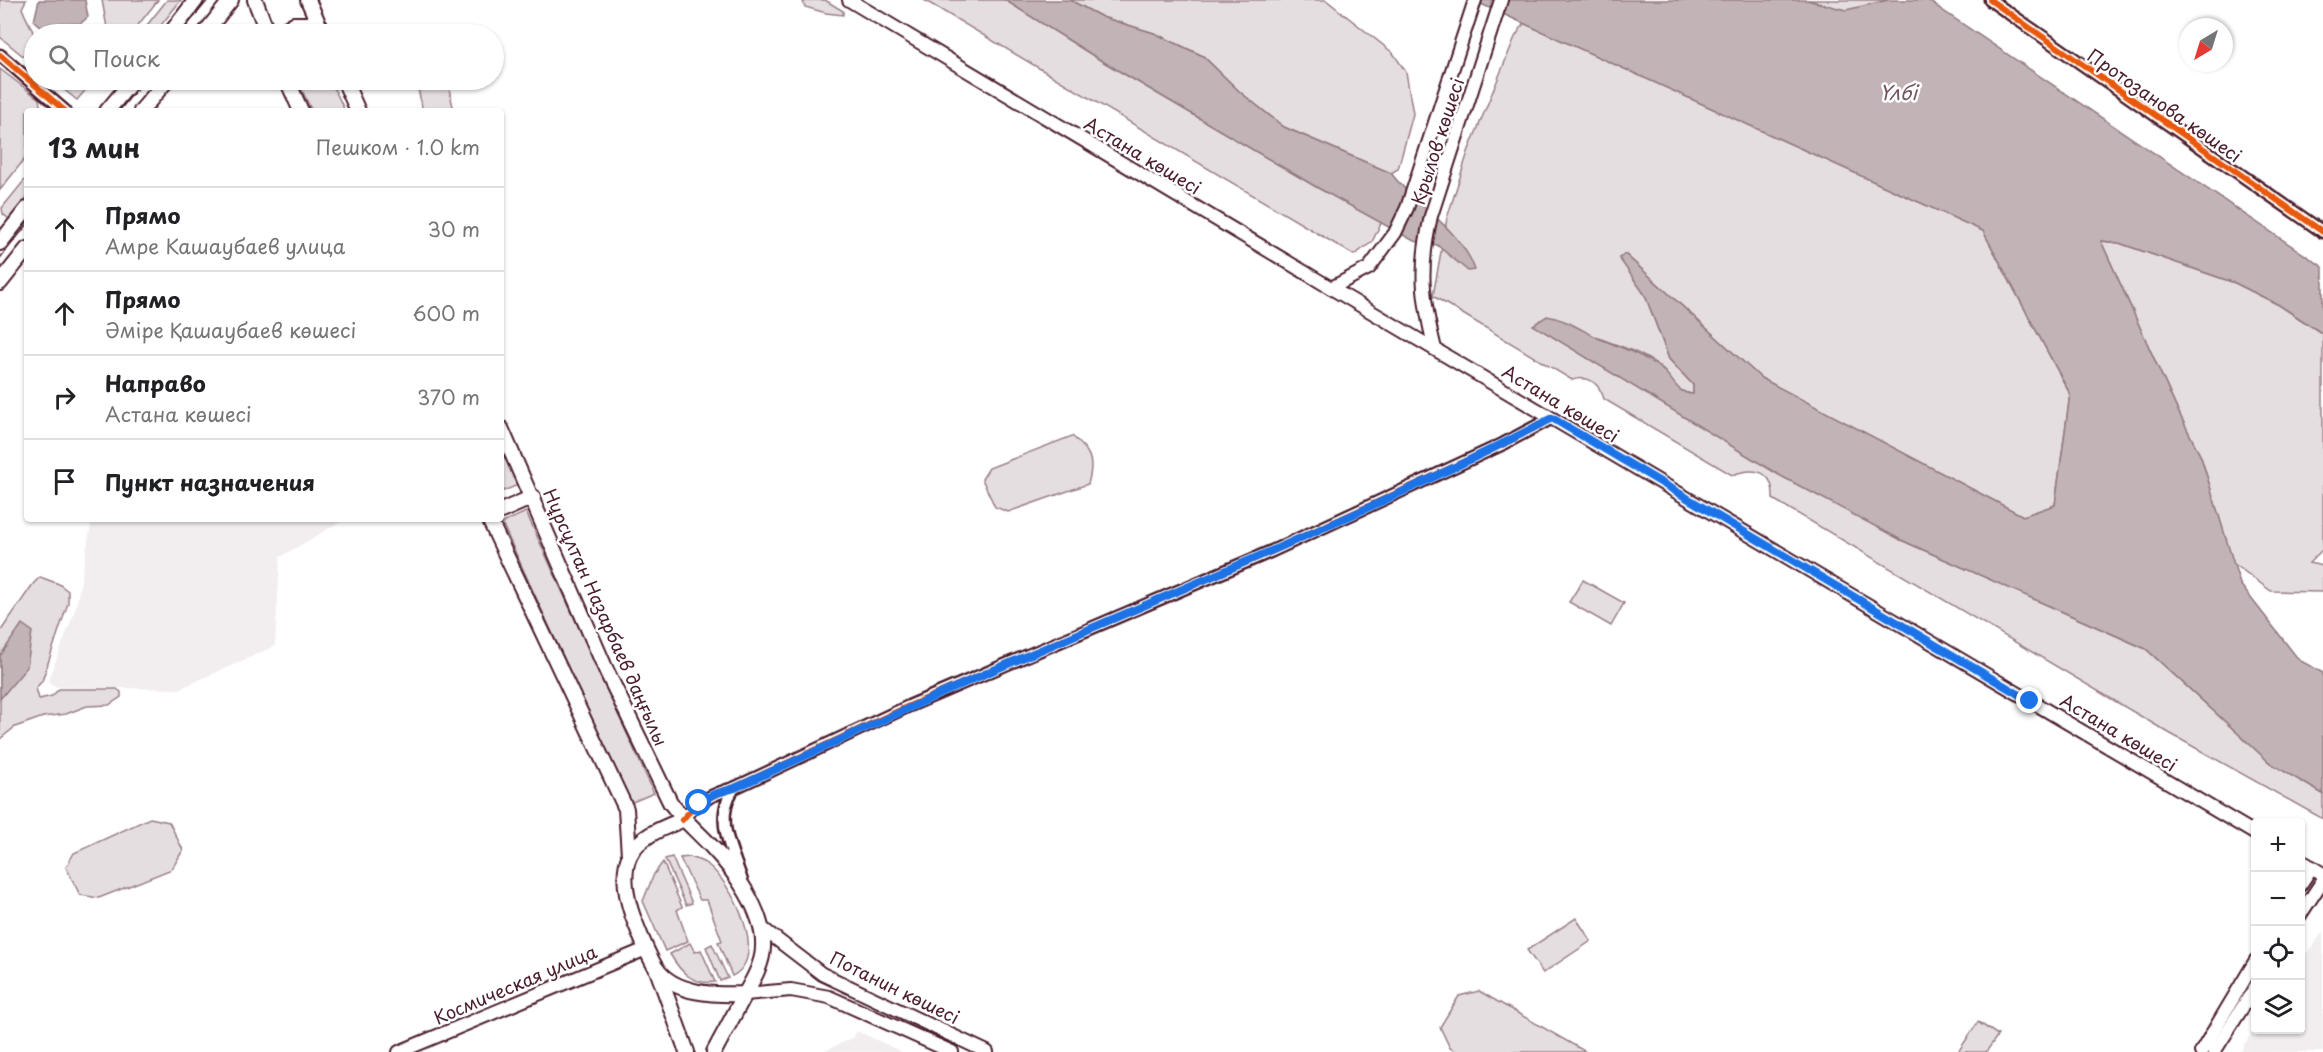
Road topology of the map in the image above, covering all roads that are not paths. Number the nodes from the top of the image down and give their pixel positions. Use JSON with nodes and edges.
{"nodes":[{"id":1,"x":196,"y":0,"type":"edge"},
{"id":2,"x":231,"y":0,"type":"edge"},
{"id":3,"x":255,"y":0,"type":"edge"},
{"id":4,"x":308,"y":0,"type":"edge"},
{"id":5,"x":849,"y":0,"type":"edge"},
{"id":6,"x":1475,"y":0,"type":"edge"},
{"id":7,"x":1502,"y":0,"type":"edge"},
{"id":8,"x":1990,"y":0,"type":"edge"},
{"id":9,"x":178,"y":24,"type":"edge"},
{"id":10,"x":212,"y":24,"type":"edge"},
{"id":11,"x":264,"y":24,"type":"edge"},
{"id":12,"x":319,"y":24,"type":"edge"},
{"id":13,"x":0,"y":55,"type":"edge"},
{"id":14,"x":24,"y":76,"type":"edge"},
{"id":15,"x":41,"y":90,"type":"edge"},
{"id":16,"x":125,"y":90,"type":"edge"},
{"id":17,"x":159,"y":90,"type":"edge"},
{"id":18,"x":292,"y":90,"type":"edge"},
{"id":19,"x":349,"y":90,"type":"edge"},
{"id":20,"x":62,"y":108,"type":"edge"},
{"id":21,"x":110,"y":108,"type":"edge"},
{"id":22,"x":144,"y":108,"type":"edge"},
{"id":23,"x":300,"y":108,"type":"edge"},
{"id":24,"x":357,"y":108,"type":"edge"},
{"id":25,"x":24,"y":213,"type":"edge"},
{"id":26,"x":2323,"y":232,"type":"edge"},
{"id":27,"x":0,"y":243,"type":"edge"},
{"id":28,"x":24,"y":253,"type":"edge"},
{"id":29,"x":0,"y":282,"type":"edge"},
{"id":30,"x":1331,"y":288,"type":"junction"},
{"id":31,"x":1435,"y":349,"type":"junction"},
{"id":32,"x":1552,"y":418,"type":"junction"},
{"id":33,"x":504,"y":434,"type":"edge"},
{"id":34,"x":533,"y":497,"type":"junction"},
{"id":35,"x":504,"y":511,"type":"edge"},
{"id":36,"x":490,"y":522,"type":"edge"},
{"id":37,"x":735,"y":788,"type":"junction"},
{"id":38,"x":682,"y":820,"type":"junction"},
{"id":39,"x":2251,"y":831,"type":"edge"},
{"id":40,"x":629,"y":855,"type":"junction"},
{"id":41,"x":2306,"y":864,"type":"edge"},
{"id":42,"x":2323,"y":874,"type":"edge"},
{"id":43,"x":2323,"y":880,"type":"edge"},
{"id":44,"x":746,"y":895,"type":"junction"},
{"id":45,"x":2305,"y":909,"type":"edge"},
{"id":46,"x":762,"y":928,"type":"junction"},
{"id":47,"x":646,"y":949,"type":"junction"},
{"id":48,"x":2251,"y":968,"type":"edge"},
{"id":49,"x":657,"y":970,"type":"junction"},
{"id":50,"x":745,"y":994,"type":"junction"},
{"id":51,"x":2251,"y":994,"type":"edge"},
{"id":52,"x":399,"y":1052,"type":"edge"},
{"id":53,"x":687,"y":1052,"type":"edge"},
{"id":54,"x":714,"y":1052,"type":"edge"},
{"id":55,"x":952,"y":1052,"type":"edge"},
{"id":56,"x":987,"y":1052,"type":"edge"},
{"id":57,"x":2201,"y":1052,"type":"edge"},
{"id":58,"x":2214,"y":1052,"type":"edge"}],
"edges":[{"from":1,"to":9,"type":"main road"},
{"from":2,"to":10,"type":"main road"},
{"from":3,"to":11,"type":"main road"},
{"from":4,"to":12,"type":"main road"},
{"from":5,"to":30,"type":"main road","name":"Астана көшесі"},
{"from":6,"to":30,"type":"main road","name":"Крылов көшесі"},
{"from":7,"to":31,"type":"main road","name":"Крылов көшесі"},
{"from":8,"to":26,"type":"street","name":"Протозанова көшесі"},
{"from":13,"to":14,"type":"street"},
{"from":15,"to":20,"type":"street"},
{"from":16,"to":21,"type":"main road"},
{"from":17,"to":22,"type":"main road"},
{"from":18,"to":23,"type":"main road"},
{"from":19,"to":24,"type":"main road"},
{"from":25,"to":27,"type":"main road"},
{"from":28,"to":29,"type":"main road"},
{"from":30,"to":31,"type":"main road","name":"Астана көшесі"},
{"from":31,"to":32,"type":"main road","name":"Астана көшесі"},
{"from":32,"to":37,"type":"street"},
{"from":32,"to":39,"type":"main road","name":"Астана көшесі"},
{"from":33,"to":34,"type":"main road","name":"Нұрсұлтан Назарбаев даңғылы"},
{"from":34,"to":35,"type":"main road"},
{"from":34,"to":38,"type":"main road","name":"Нұрсұлтан Назарбаев даңғылы"},
{"from":36,"to":40,"type":"main road"},
{"from":37,"to":38,"type":"street"},
{"from":37,"to":44,"type":"street"},
{"from":38,"to":40,"type":"main road"},
{"from":38,"to":44,"type":"main road","name":"Нұрсұлтан Назарбаев даңғылы"},
{"from":40,"to":47,"type":"main road"},
{"from":41,"to":42,"type":"main road"},
{"from":43,"to":45,"type":"main road"},
{"from":44,"to":46,"type":"main road","name":"Нұрсұлтан Назарбаев даңғылы"},
{"from":46,"to":50,"type":"main road","name":"Нұрсұлтан Назарбаев даңғылы"},
{"from":46,"to":56,"type":"main road","name":"Потанин көшесі"},
{"from":47,"to":49,"type":"main road"},
{"from":47,"to":52,"type":"main road","name":"Космическая улица"},
{"from":48,"to":57,"type":"main road"},
{"from":49,"to":50,"type":"main road"},
{"from":49,"to":53,"type":"main road"},
{"from":50,"to":54,"type":"main road","name":"Нұрсұлтан Назарбаев даңғылы"},
{"from":50,"to":55,"type":"main road","name":"Потанин көшесі"},
{"from":51,"to":58,"type":"main road"}]}
